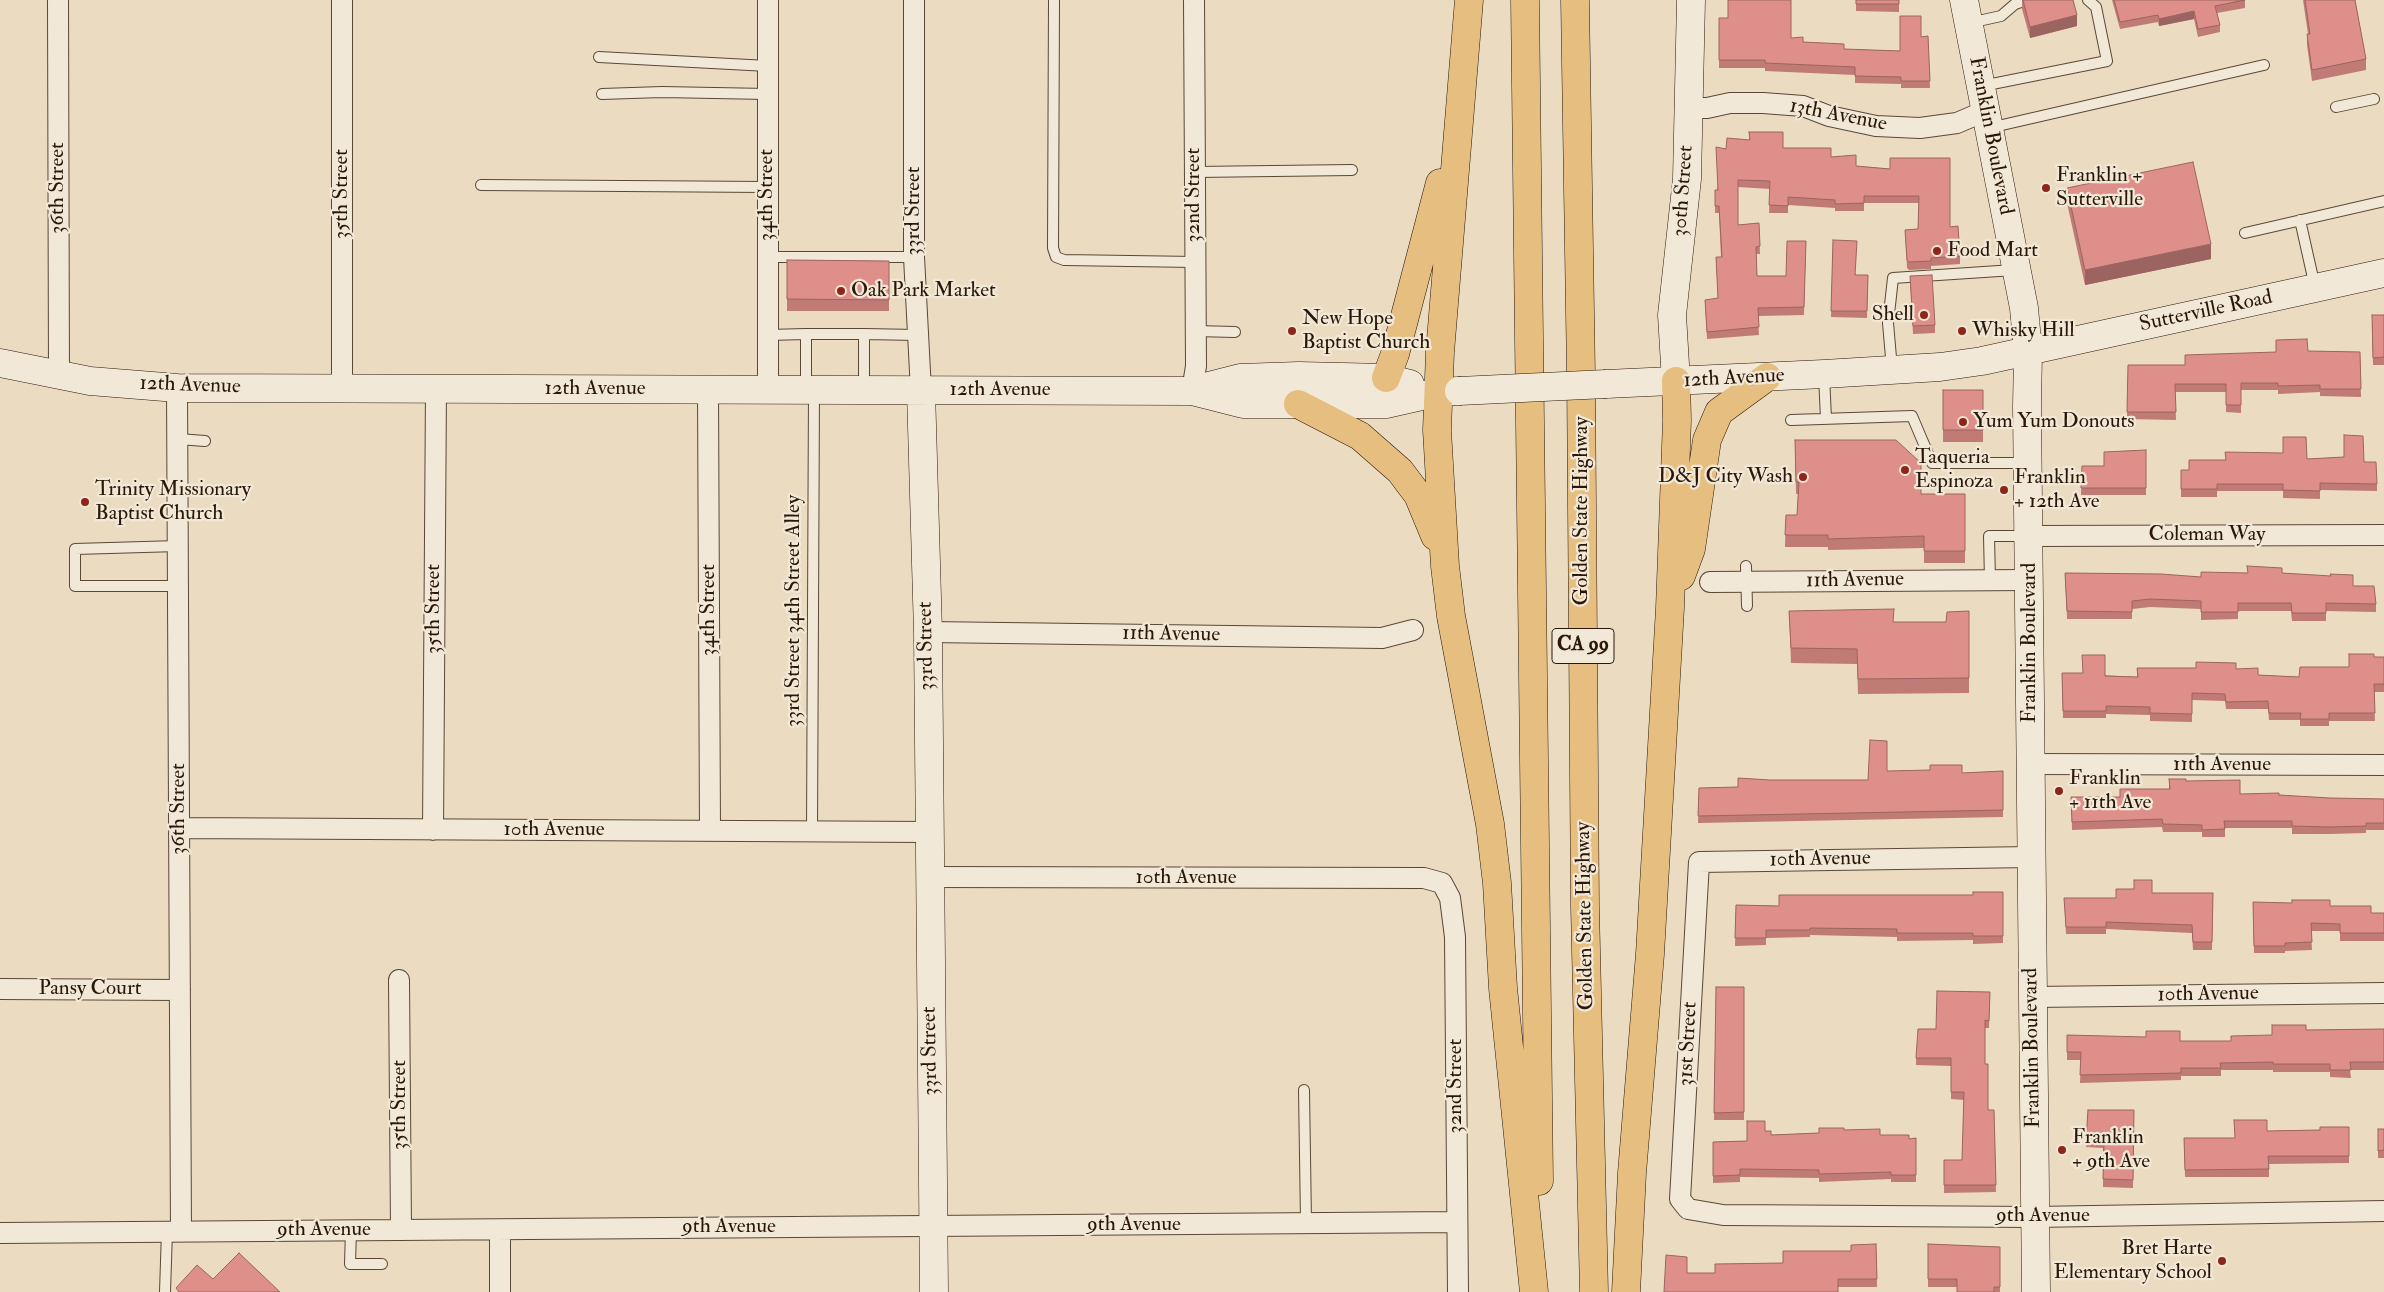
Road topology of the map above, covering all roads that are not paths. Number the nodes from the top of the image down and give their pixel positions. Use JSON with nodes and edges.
{"nodes":[{"id":1,"x":58,"y":0,"type":"edge"},
{"id":2,"x":342,"y":0,"type":"edge"},
{"id":3,"x":768,"y":0,"type":"edge"},
{"id":4,"x":914,"y":0,"type":"edge"},
{"id":5,"x":1054,"y":0,"type":"edge"},
{"id":6,"x":1194,"y":0,"type":"edge"},
{"id":7,"x":1469,"y":0,"type":"edge"},
{"id":8,"x":1525,"y":0,"type":"edge"},
{"id":9,"x":1575,"y":0,"type":"edge"},
{"id":10,"x":1691,"y":0,"type":"edge"},
{"id":11,"x":2027,"y":0,"type":"edge"},
{"id":12,"x":2088,"y":0,"type":"edge"},
{"id":13,"x":1966,"y":12,"type":"edge"},
{"id":14,"x":599,"y":57,"type":"dead end"},
{"id":15,"x":768,"y":66,"type":"junction"},
{"id":16,"x":2264,"y":66,"type":"dead end"},
{"id":17,"x":602,"y":94,"type":"dead end"},
{"id":18,"x":767,"y":94,"type":"junction"},
{"id":19,"x":2374,"y":99,"type":"dead end"},
{"id":20,"x":2336,"y":107,"type":"dead end"},
{"id":21,"x":1688,"y":108,"type":"junction"},
{"id":22,"x":1985,"y":109,"type":"junction"},
{"id":23,"x":1458,"y":113,"type":"junction"},
{"id":24,"x":1352,"y":170,"type":"dead end"},
{"id":25,"x":1195,"y":172,"type":"junction"},
{"id":26,"x":481,"y":185,"type":"dead end"},
{"id":27,"x":767,"y":187,"type":"junction"},
{"id":28,"x":2384,"y":201,"type":"edge"},
{"id":29,"x":2300,"y":220,"type":"junction"},
{"id":30,"x":2245,"y":233,"type":"dead end"},
{"id":31,"x":767,"y":257,"type":"junction"},
{"id":32,"x":914,"y":257,"type":"junction"},
{"id":33,"x":1195,"y":262,"type":"junction"},
{"id":34,"x":2017,"y":270,"type":"junction"},
{"id":35,"x":2384,"y":273,"type":"edge"},
{"id":36,"x":2315,"y":288,"type":"junction"},
{"id":37,"x":1195,"y":331,"type":"junction"},
{"id":38,"x":1235,"y":332,"type":"dead end"},
{"id":39,"x":806,"y":334,"type":"junction"},
{"id":40,"x":864,"y":334,"type":"junction"},
{"id":41,"x":767,"y":335,"type":"junction"},
{"id":42,"x":917,"y":335,"type":"junction"},
{"id":43,"x":2028,"y":352,"type":"junction"},
{"id":44,"x":0,"y":363,"type":"edge"},
{"id":45,"x":1892,"y":370,"type":"junction"},
{"id":46,"x":1824,"y":374,"type":"junction"},
{"id":47,"x":59,"y":376,"type":"junction"},
{"id":48,"x":1767,"y":377,"type":"junction"},
{"id":49,"x":1386,"y":378,"type":"junction"},
{"id":50,"x":1676,"y":381,"type":"junction"},
{"id":51,"x":178,"y":388,"type":"junction"},
{"id":52,"x":342,"y":388,"type":"junction"},
{"id":53,"x":436,"y":388,"type":"junction"},
{"id":54,"x":708,"y":390,"type":"junction"},
{"id":55,"x":768,"y":390,"type":"junction"},
{"id":56,"x":810,"y":390,"type":"junction"},
{"id":57,"x":864,"y":391,"type":"junction"},
{"id":58,"x":921,"y":391,"type":"junction"},
{"id":59,"x":1192,"y":391,"type":"junction"},
{"id":60,"x":1449,"y":391,"type":"junction"},
{"id":61,"x":1298,"y":404,"type":"junction"},
{"id":62,"x":1826,"y":419,"type":"junction"},
{"id":63,"x":1792,"y":420,"type":"dead end"},
{"id":64,"x":178,"y":439,"type":"junction"},
{"id":65,"x":205,"y":441,"type":"dead end"},
{"id":66,"x":2028,"y":464,"type":"junction"},
{"id":67,"x":2384,"y":535,"type":"edge"},
{"id":68,"x":2030,"y":536,"type":"junction"},
{"id":69,"x":178,"y":546,"type":"junction"},
{"id":70,"x":1445,"y":566,"type":"junction"},
{"id":71,"x":1746,"y":574,"type":"junction"},
{"id":72,"x":1990,"y":580,"type":"junction"},
{"id":73,"x":2030,"y":580,"type":"junction"},
{"id":74,"x":1710,"y":582,"type":"dead end"},
{"id":75,"x":178,"y":586,"type":"junction"},
{"id":76,"x":1746,"y":606,"type":"dead end"},
{"id":77,"x":1670,"y":608,"type":"junction"},
{"id":78,"x":1413,"y":630,"type":"dead end"},
{"id":79,"x":928,"y":632,"type":"junction"},
{"id":80,"x":2031,"y":764,"type":"junction"},
{"id":81,"x":2384,"y":765,"type":"edge"},
{"id":82,"x":179,"y":828,"type":"junction"},
{"id":83,"x":433,"y":830,"type":"junction"},
{"id":84,"x":710,"y":830,"type":"junction"},
{"id":85,"x":812,"y":832,"type":"junction"},
{"id":86,"x":929,"y":832,"type":"junction"},
{"id":87,"x":2031,"y":857,"type":"junction"},
{"id":88,"x":1699,"y":862,"type":"joint"},
{"id":89,"x":930,"y":877,"type":"junction"},
{"id":90,"x":1442,"y":883,"type":"joint"},
{"id":91,"x":399,"y":980,"type":"dead end"},
{"id":92,"x":0,"y":989,"type":"edge"},
{"id":93,"x":180,"y":990,"type":"junction"},
{"id":94,"x":2384,"y":993,"type":"edge"},
{"id":95,"x":2032,"y":997,"type":"junction"},
{"id":96,"x":1304,"y":1090,"type":"dead end"},
{"id":97,"x":2384,"y":1211,"type":"edge"},
{"id":98,"x":1701,"y":1212,"type":"joint"},
{"id":99,"x":2035,"y":1216,"type":"junction"},
{"id":100,"x":1306,"y":1222,"type":"junction"},
{"id":101,"x":1457,"y":1222,"type":"junction"},
{"id":102,"x":933,"y":1226,"type":"junction"},
{"id":103,"x":350,"y":1230,"type":"junction"},
{"id":104,"x":401,"y":1230,"type":"junction"},
{"id":105,"x":500,"y":1230,"type":"junction"},
{"id":106,"x":174,"y":1231,"type":"junction"},
{"id":107,"x":0,"y":1233,"type":"edge"},
{"id":108,"x":382,"y":1264,"type":"dead end"},
{"id":109,"x":165,"y":1292,"type":"edge"},
{"id":110,"x":500,"y":1292,"type":"edge"},
{"id":111,"x":934,"y":1292,"type":"edge"},
{"id":112,"x":1458,"y":1292,"type":"edge"},
{"id":113,"x":1534,"y":1292,"type":"edge"},
{"id":114,"x":1540,"y":1292,"type":"edge"},
{"id":115,"x":1594,"y":1292,"type":"edge"},
{"id":116,"x":1626,"y":1292,"type":"edge"},
{"id":117,"x":2036,"y":1292,"type":"edge"}],
"edges":[{"from":1,"to":47,"type":"street","name":"36th Street"},
{"from":2,"to":52,"type":"street","name":"35th Street"},
{"from":3,"to":15,"type":"street","name":"34th Street"},
{"from":4,"to":32,"type":"street","name":"33rd Street"},
{"from":5,"to":33,"type":"lane"},
{"from":6,"to":25,"type":"street","name":"32nd Street"},
{"from":7,"to":23,"type":"highway"},
{"from":8,"to":114,"type":"highway","number":"CA 99"},
{"from":9,"to":115,"type":"highway","name":"Golden State Highway","number":"CA 99"},
{"from":10,"to":21,"type":"main road","name":"30th Street"},
{"from":11,"to":13,"type":"lane"},
{"from":12,"to":22,"type":"lane"},
{"from":13,"to":22,"type":"main road","name":"Franklin Boulevard"},
{"from":14,"to":15,"type":"lane"},
{"from":15,"to":18,"type":"street","name":"34th Street"},
{"from":16,"to":22,"type":"lane"},
{"from":17,"to":18,"type":"lane"},
{"from":18,"to":27,"type":"street","name":"34th Street"},
{"from":19,"to":20,"type":"lane"},
{"from":21,"to":22,"type":"street","name":"13th Avenue"},
{"from":21,"to":50,"type":"main road","name":"30th Street"},
{"from":22,"to":34,"type":"main road","name":"Franklin Boulevard"},
{"from":23,"to":49,"type":"highway"},
{"from":23,"to":60,"type":"highway"},
{"from":24,"to":25,"type":"lane"},
{"from":25,"to":33,"type":"street","name":"32nd Street"},
{"from":26,"to":27,"type":"lane"},
{"from":27,"to":31,"type":"street","name":"34th Street"},
{"from":28,"to":29,"type":"lane"},
{"from":29,"to":30,"type":"lane"},
{"from":29,"to":36,"type":"lane"},
{"from":31,"to":32,"type":"lane"},
{"from":31,"to":41,"type":"street","name":"34th Street"},
{"from":32,"to":42,"type":"street","name":"33rd Street"},
{"from":33,"to":37,"type":"street","name":"32nd Street"},
{"from":34,"to":43,"type":"main road","name":"Franklin Boulevard"},
{"from":34,"to":45,"type":"lane"},
{"from":35,"to":36,"type":"main road","name":"Sutterville Road"},
{"from":36,"to":43,"type":"main road","name":"Sutterville Road"},
{"from":37,"to":38,"type":"lane"},
{"from":37,"to":59,"type":"street","name":"32nd Street"},
{"from":39,"to":40,"type":"lane"},
{"from":39,"to":41,"type":"lane"},
{"from":39,"to":56,"type":"lane","name":"33rd Street 34th Street Alley"},
{"from":40,"to":42,"type":"lane"},
{"from":40,"to":57,"type":"lane"},
{"from":41,"to":55,"type":"street","name":"34th Street"},
{"from":42,"to":58,"type":"street","name":"33rd Street"},
{"from":43,"to":45,"type":"main road","name":"12th Avenue"},
{"from":43,"to":66,"type":"main road","name":"Franklin Boulevard"},
{"from":44,"to":47,"type":"main road","name":"12th Avenue"},
{"from":45,"to":46,"type":"main road","name":"12th Avenue"},
{"from":46,"to":48,"type":"main road","name":"12th Avenue"},
{"from":46,"to":62,"type":"lane"},
{"from":47,"to":51,"type":"main road","name":"12th Avenue"},
{"from":48,"to":50,"type":"main road","name":"12th Avenue"},
{"from":48,"to":77,"type":"highway"},
{"from":49,"to":59,"type":"main road","name":"12th Avenue"},
{"from":49,"to":60,"type":"main road","name":"12th Avenue"},
{"from":50,"to":60,"type":"main road","name":"12th Avenue","bridge":true},
{"from":50,"to":77,"type":"highway"},
{"from":51,"to":52,"type":"main road","name":"12th Avenue"},
{"from":51,"to":64,"type":"street","name":"36th Street"},
{"from":52,"to":53,"type":"main road","name":"12th Avenue"},
{"from":53,"to":54,"type":"main road","name":"12th Avenue"},
{"from":53,"to":83,"type":"street","name":"35th Street"},
{"from":54,"to":55,"type":"main road","name":"12th Avenue"},
{"from":54,"to":84,"type":"street","name":"34th Street"},
{"from":55,"to":56,"type":"main road","name":"12th Avenue"},
{"from":56,"to":57,"type":"main road","name":"12th Avenue"},
{"from":56,"to":85,"type":"lane","name":"33rd Street 34th Street Alley"},
{"from":57,"to":58,"type":"main road","name":"12th Avenue"},
{"from":58,"to":59,"type":"main road","name":"12th Avenue"},
{"from":58,"to":79,"type":"main road","name":"33rd Street"},
{"from":59,"to":61,"type":"main road","name":"12th Avenue"},
{"from":60,"to":61,"type":"main road","name":"12th Avenue"},
{"from":60,"to":70,"type":"highway"},
{"from":61,"to":70,"type":"highway"},
{"from":62,"to":63,"type":"lane"},
{"from":62,"to":66,"type":"lane"},
{"from":64,"to":65,"type":"lane"},
{"from":64,"to":69,"type":"street","name":"36th Street"},
{"from":66,"to":68,"type":"main road","name":"Franklin Boulevard"},
{"from":67,"to":68,"type":"street","name":"Coleman Way"},
{"from":68,"to":72,"type":"lane"},
{"from":68,"to":73,"type":"main road","name":"Franklin Boulevard"},
{"from":69,"to":75,"type":"street","name":"36th Street"},
{"from":69,"to":75,"type":"lane"},
{"from":70,"to":113,"type":"highway"},
{"from":71,"to":72,"type":"street","name":"11th Avenue"},
{"from":71,"to":74,"type":"street","name":"11th Avenue"},
{"from":71,"to":76,"type":"lane"},
{"from":72,"to":73,"type":"street","name":"11th Avenue"},
{"from":73,"to":80,"type":"main road","name":"Franklin Boulevard"},
{"from":75,"to":82,"type":"street","name":"36th Street"},
{"from":77,"to":116,"type":"highway"},
{"from":78,"to":79,"type":"street","name":"11th Avenue"},
{"from":79,"to":86,"type":"main road","name":"33rd Street"},
{"from":80,"to":81,"type":"street","name":"11th Avenue"},
{"from":80,"to":87,"type":"main road","name":"Franklin Boulevard"},
{"from":82,"to":83,"type":"street","name":"10th Avenue"},
{"from":82,"to":93,"type":"street","name":"36th Street"},
{"from":83,"to":84,"type":"street","name":"10th Avenue"},
{"from":84,"to":85,"type":"street","name":"10th Avenue"},
{"from":85,"to":86,"type":"street","name":"10th Avenue"},
{"from":86,"to":89,"type":"main road","name":"33rd Street"},
{"from":87,"to":88,"type":"street","name":"10th Avenue"},
{"from":87,"to":95,"type":"main road","name":"Franklin Boulevard"},
{"from":88,"to":98,"type":"street","name":"31st Street"},
{"from":89,"to":90,"type":"street","name":"10th Avenue"},
{"from":89,"to":102,"type":"main road","name":"33rd Street"},
{"from":90,"to":101,"type":"street","name":"32nd Street"},
{"from":91,"to":104,"type":"street","name":"35th Street"},
{"from":92,"to":93,"type":"street","name":"Pansy Court"},
{"from":93,"to":106,"type":"street","name":"36th Street"},
{"from":94,"to":95,"type":"street","name":"10th Avenue"},
{"from":95,"to":99,"type":"main road","name":"Franklin Boulevard"},
{"from":96,"to":100,"type":"lane"},
{"from":97,"to":99,"type":"street","name":"9th Avenue"},
{"from":98,"to":99,"type":"street","name":"9th Avenue"},
{"from":99,"to":117,"type":"main road","name":"Franklin Boulevard"},
{"from":100,"to":101,"type":"street","name":"9th Avenue"},
{"from":100,"to":102,"type":"street","name":"9th Avenue"},
{"from":101,"to":112,"type":"street","name":"32nd Street"},
{"from":102,"to":105,"type":"street","name":"9th Avenue"},
{"from":102,"to":111,"type":"main road","name":"33rd Street"},
{"from":103,"to":104,"type":"street","name":"9th Avenue"},
{"from":103,"to":106,"type":"street","name":"9th Avenue"},
{"from":103,"to":108,"type":"lane"},
{"from":104,"to":105,"type":"street","name":"9th Avenue"},
{"from":105,"to":110,"type":"street"},
{"from":106,"to":107,"type":"street","name":"9th Avenue"},
{"from":106,"to":109,"type":"lane"}]}
